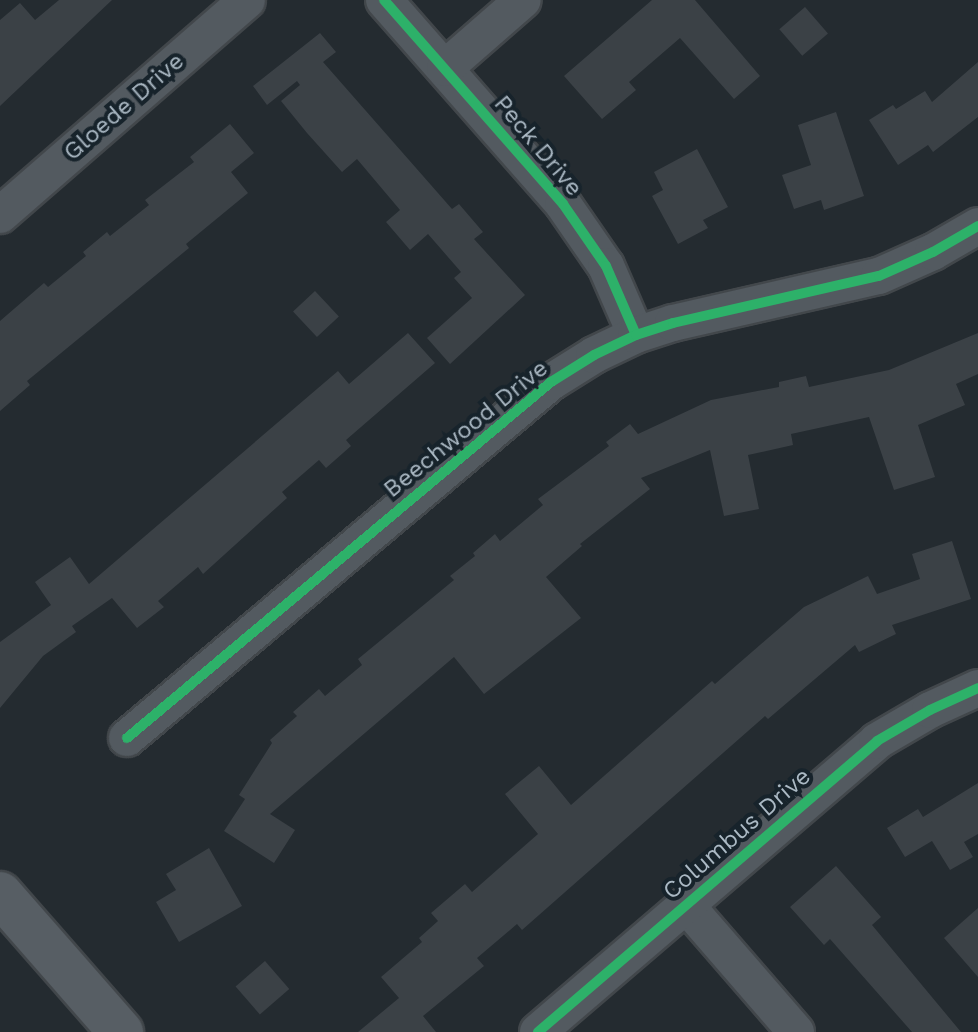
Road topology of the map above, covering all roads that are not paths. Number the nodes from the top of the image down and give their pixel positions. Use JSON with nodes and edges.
{"nodes":[{"id":1,"x":247,"y":0,"type":"edge"},
{"id":2,"x":384,"y":0,"type":"edge"},
{"id":3,"x":523,"y":0,"type":"edge"},
{"id":4,"x":445,"y":68,"type":"junction"},
{"id":5,"x":0,"y":215,"type":"edge"},
{"id":6,"x":978,"y":226,"type":"edge"},
{"id":7,"x":636,"y":335,"type":"junction"},
{"id":8,"x":978,"y":688,"type":"edge"},
{"id":9,"x":127,"y":738,"type":"dead end"},
{"id":10,"x":0,"y":894,"type":"edge"},
{"id":11,"x":686,"y":905,"type":"junction"},
{"id":12,"x":121,"y":1032,"type":"edge"},
{"id":13,"x":538,"y":1032,"type":"edge"},
{"id":14,"x":796,"y":1032,"type":"edge"}],
"edges":[{"from":1,"to":5,"type":"street","name":"Gloede Drive"},
{"from":2,"to":4,"type":"street","name":"Peck Drive"},
{"from":3,"to":4,"type":"street"},
{"from":4,"to":7,"type":"street","name":"Peck Drive"},
{"from":6,"to":7,"type":"street","name":"Beechwood Drive"},
{"from":7,"to":9,"type":"street","name":"Beechwood Drive"},
{"from":8,"to":11,"type":"street","name":"Columbus Drive"},
{"from":10,"to":12,"type":"main road"},
{"from":11,"to":13,"type":"street","name":"Columbus Drive"},
{"from":11,"to":14,"type":"street"}]}
